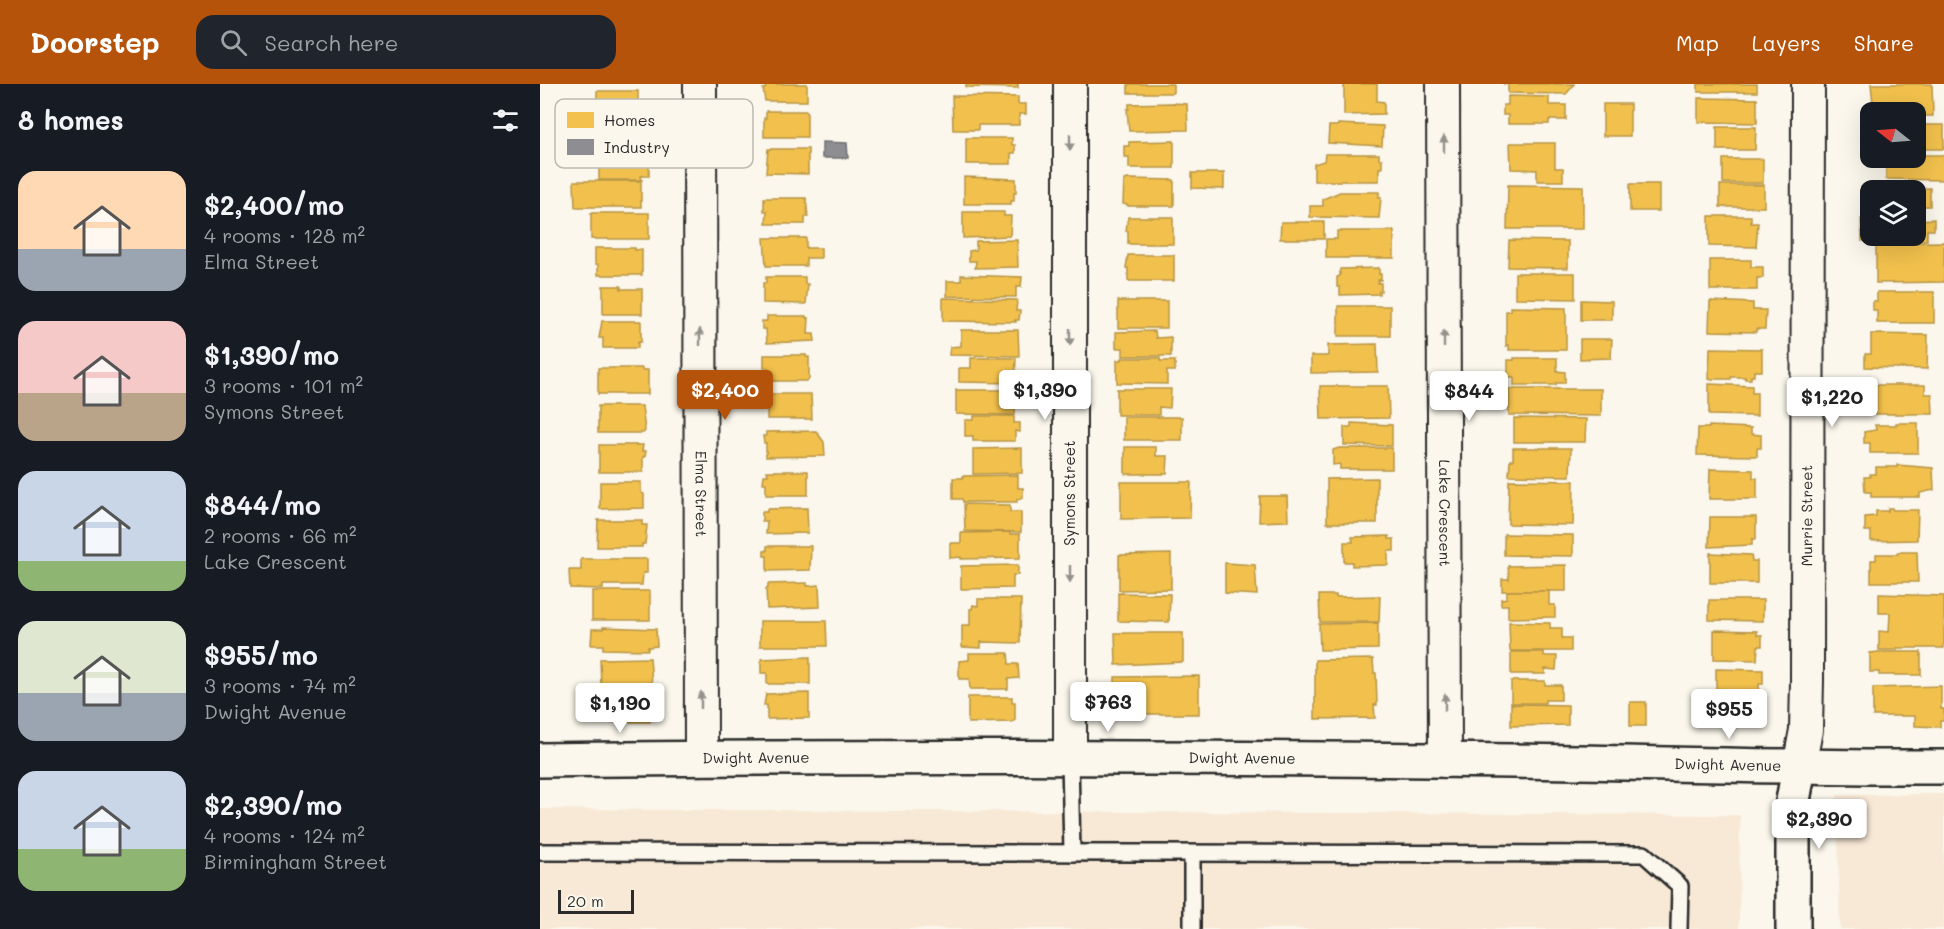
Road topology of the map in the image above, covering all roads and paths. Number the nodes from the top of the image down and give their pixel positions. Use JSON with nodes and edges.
{"nodes":[{"id":1,"x":700,"y":84,"type":"edge"},
{"id":2,"x":1070,"y":84,"type":"edge"},
{"id":3,"x":1443,"y":84,"type":"edge"},
{"id":4,"x":1808,"y":84,"type":"edge"},
{"id":5,"x":700,"y":99,"type":"edge"},
{"id":6,"x":700,"y":168,"type":"edge"},
{"id":7,"x":701,"y":758,"type":"junction"},
{"id":8,"x":1070,"y":759,"type":"junction"},
{"id":9,"x":540,"y":760,"type":"edge"},
{"id":10,"x":1445,"y":761,"type":"junction"},
{"id":11,"x":1799,"y":767,"type":"junction"},
{"id":12,"x":1944,"y":767,"type":"edge"},
{"id":13,"x":540,"y":852,"type":"edge"},
{"id":14,"x":1072,"y":853,"type":"junction"},
{"id":15,"x":1192,"y":854,"type":"junction"},
{"id":16,"x":1192,"y":929,"type":"edge"},
{"id":17,"x":1679,"y":929,"type":"edge"},
{"id":18,"x":1793,"y":929,"type":"edge"}],
"edges":[{"from":5,"to":1,"type":"street","name":"Elma Street","one_way":true},
{"from":2,"to":8,"type":"street","name":"Symons Street","one_way":true},
{"from":10,"to":3,"type":"street","name":"Lake Crescent","one_way":true},
{"from":4,"to":11,"type":"street","name":"Murrie Street"},
{"from":7,"to":6,"type":"street","name":"Elma Street","one_way":true},
{"from":7,"to":8,"type":"street","name":"Dwight Avenue"},
{"from":7,"to":9,"type":"street","name":"Dwight Avenue"},
{"from":8,"to":10,"type":"street","name":"Dwight Avenue"},
{"from":8,"to":14,"type":"lane"},
{"from":10,"to":11,"type":"street","name":"Dwight Avenue"},
{"from":11,"to":12,"type":"street","name":"Dwight Avenue"},
{"from":11,"to":18,"type":"street"},
{"from":13,"to":14,"type":"lane"},
{"from":14,"to":15,"type":"lane"},
{"from":15,"to":16,"type":"lane"},
{"from":15,"to":17,"type":"lane"}]}
